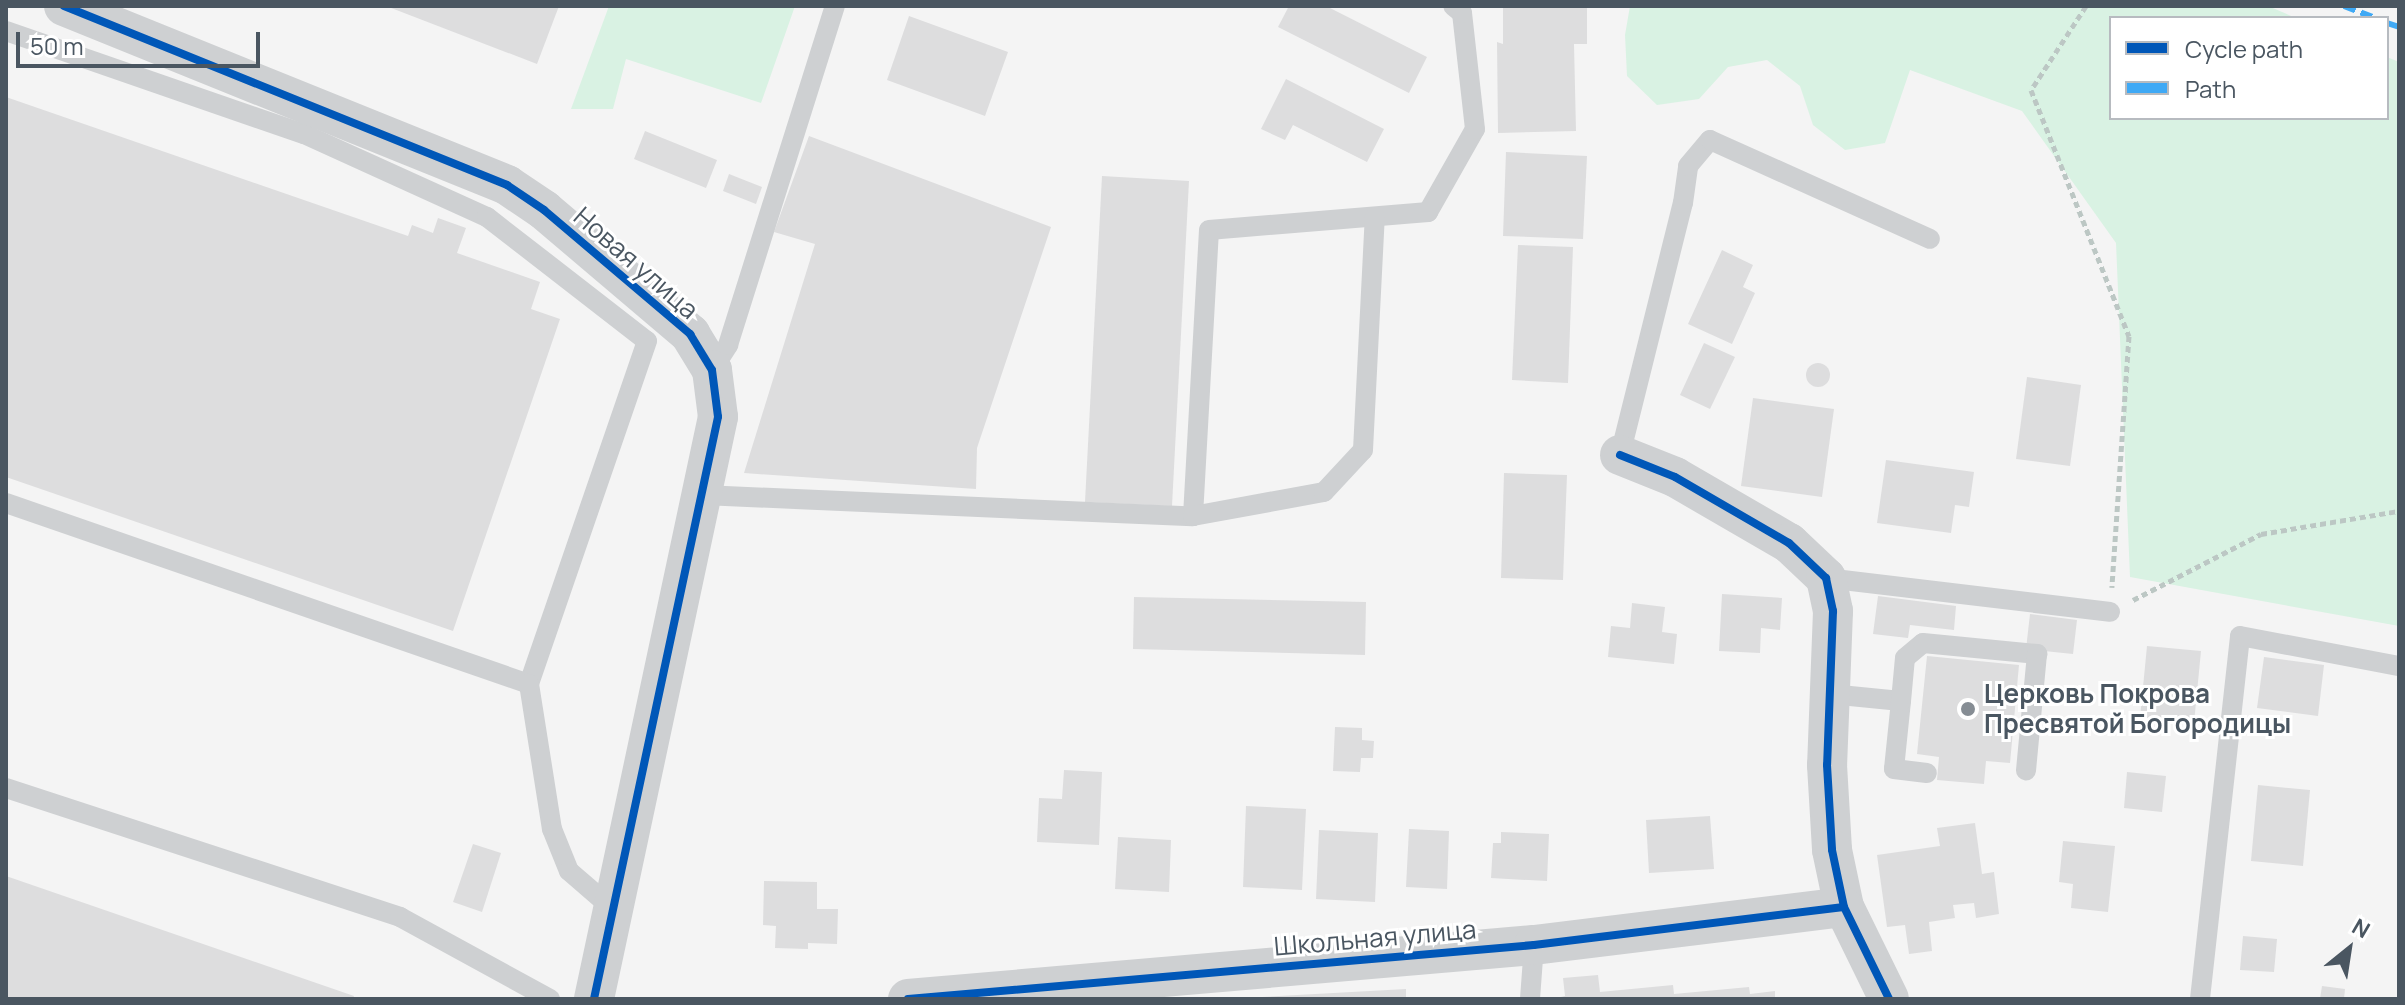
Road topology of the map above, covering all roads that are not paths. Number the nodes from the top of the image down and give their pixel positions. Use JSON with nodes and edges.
{"nodes":[{"id":1,"x":64,"y":6,"type":"edge"},
{"id":2,"x":835,"y":6,"type":"edge"},
{"id":3,"x":1453,"y":6,"type":"edge"},
{"id":4,"x":6,"y":31,"type":"edge"},
{"id":5,"x":1375,"y":217,"type":"junction"},
{"id":6,"x":1930,"y":239,"type":"dead end"},
{"id":7,"x":712,"y":370,"type":"junction"},
{"id":8,"x":1620,"y":455,"type":"joint"},
{"id":9,"x":703,"y":495,"type":"junction"},
{"id":10,"x":6,"y":503,"type":"edge"},
{"id":11,"x":1193,"y":516,"type":"junction"},
{"id":12,"x":1826,"y":578,"type":"junction"},
{"id":13,"x":2110,"y":612,"type":"road end"},
{"id":14,"x":2399,"y":666,"type":"edge"},
{"id":15,"x":529,"y":684,"type":"junction"},
{"id":16,"x":1830,"y":694,"type":"junction"},
{"id":17,"x":1901,"y":701,"type":"junction"},
{"id":18,"x":2026,"y":770,"type":"dead end"},
{"id":19,"x":1927,"y":773,"type":"dead end"},
{"id":20,"x":6,"y":788,"type":"edge"},
{"id":21,"x":1844,"y":907,"type":"junction"},
{"id":22,"x":613,"y":909,"type":"junction"},
{"id":23,"x":1534,"y":945,"type":"junction"},
{"id":24,"x":1023,"y":993,"type":"edge"},
{"id":25,"x":600,"y":998,"type":"edge"},
{"id":26,"x":550,"y":999,"type":"edge"},
{"id":27,"x":908,"y":999,"type":"edge"},
{"id":28,"x":1530,"y":999,"type":"edge"},
{"id":29,"x":1889,"y":999,"type":"edge"},
{"id":30,"x":2200,"y":999,"type":"edge"}],
"edges":[{"from":1,"to":7,"type":"street","name":"Новая улица"},
{"from":2,"to":7,"type":"lane"},
{"from":3,"to":5,"type":"lane"},
{"from":4,"to":15,"type":"lane"},
{"from":5,"to":11,"type":"lane"},
{"from":5,"to":11,"type":"lane"},
{"from":6,"to":8,"type":"lane"},
{"from":7,"to":9,"type":"street","name":"Новая улица"},
{"from":8,"to":12,"type":"street"},
{"from":9,"to":11,"type":"lane"},
{"from":9,"to":22,"type":"street","name":"Новая улица"},
{"from":10,"to":15,"type":"lane"},
{"from":12,"to":13,"type":"lane"},
{"from":12,"to":16,"type":"street"},
{"from":14,"to":30,"type":"lane"},
{"from":15,"to":22,"type":"lane"},
{"from":16,"to":17,"type":"lane"},
{"from":16,"to":21,"type":"street"},
{"from":17,"to":18,"type":"lane"},
{"from":17,"to":19,"type":"lane"},
{"from":20,"to":26,"type":"lane"},
{"from":21,"to":23,"type":"street","name":"Школьная улица"},
{"from":21,"to":29,"type":"street"},
{"from":22,"to":25,"type":"street","name":"Новая улица"},
{"from":23,"to":24,"type":"street","name":"Школьная улица"},
{"from":23,"to":28,"type":"lane"},
{"from":24,"to":27,"type":"street","name":"Школьная улица"}]}
